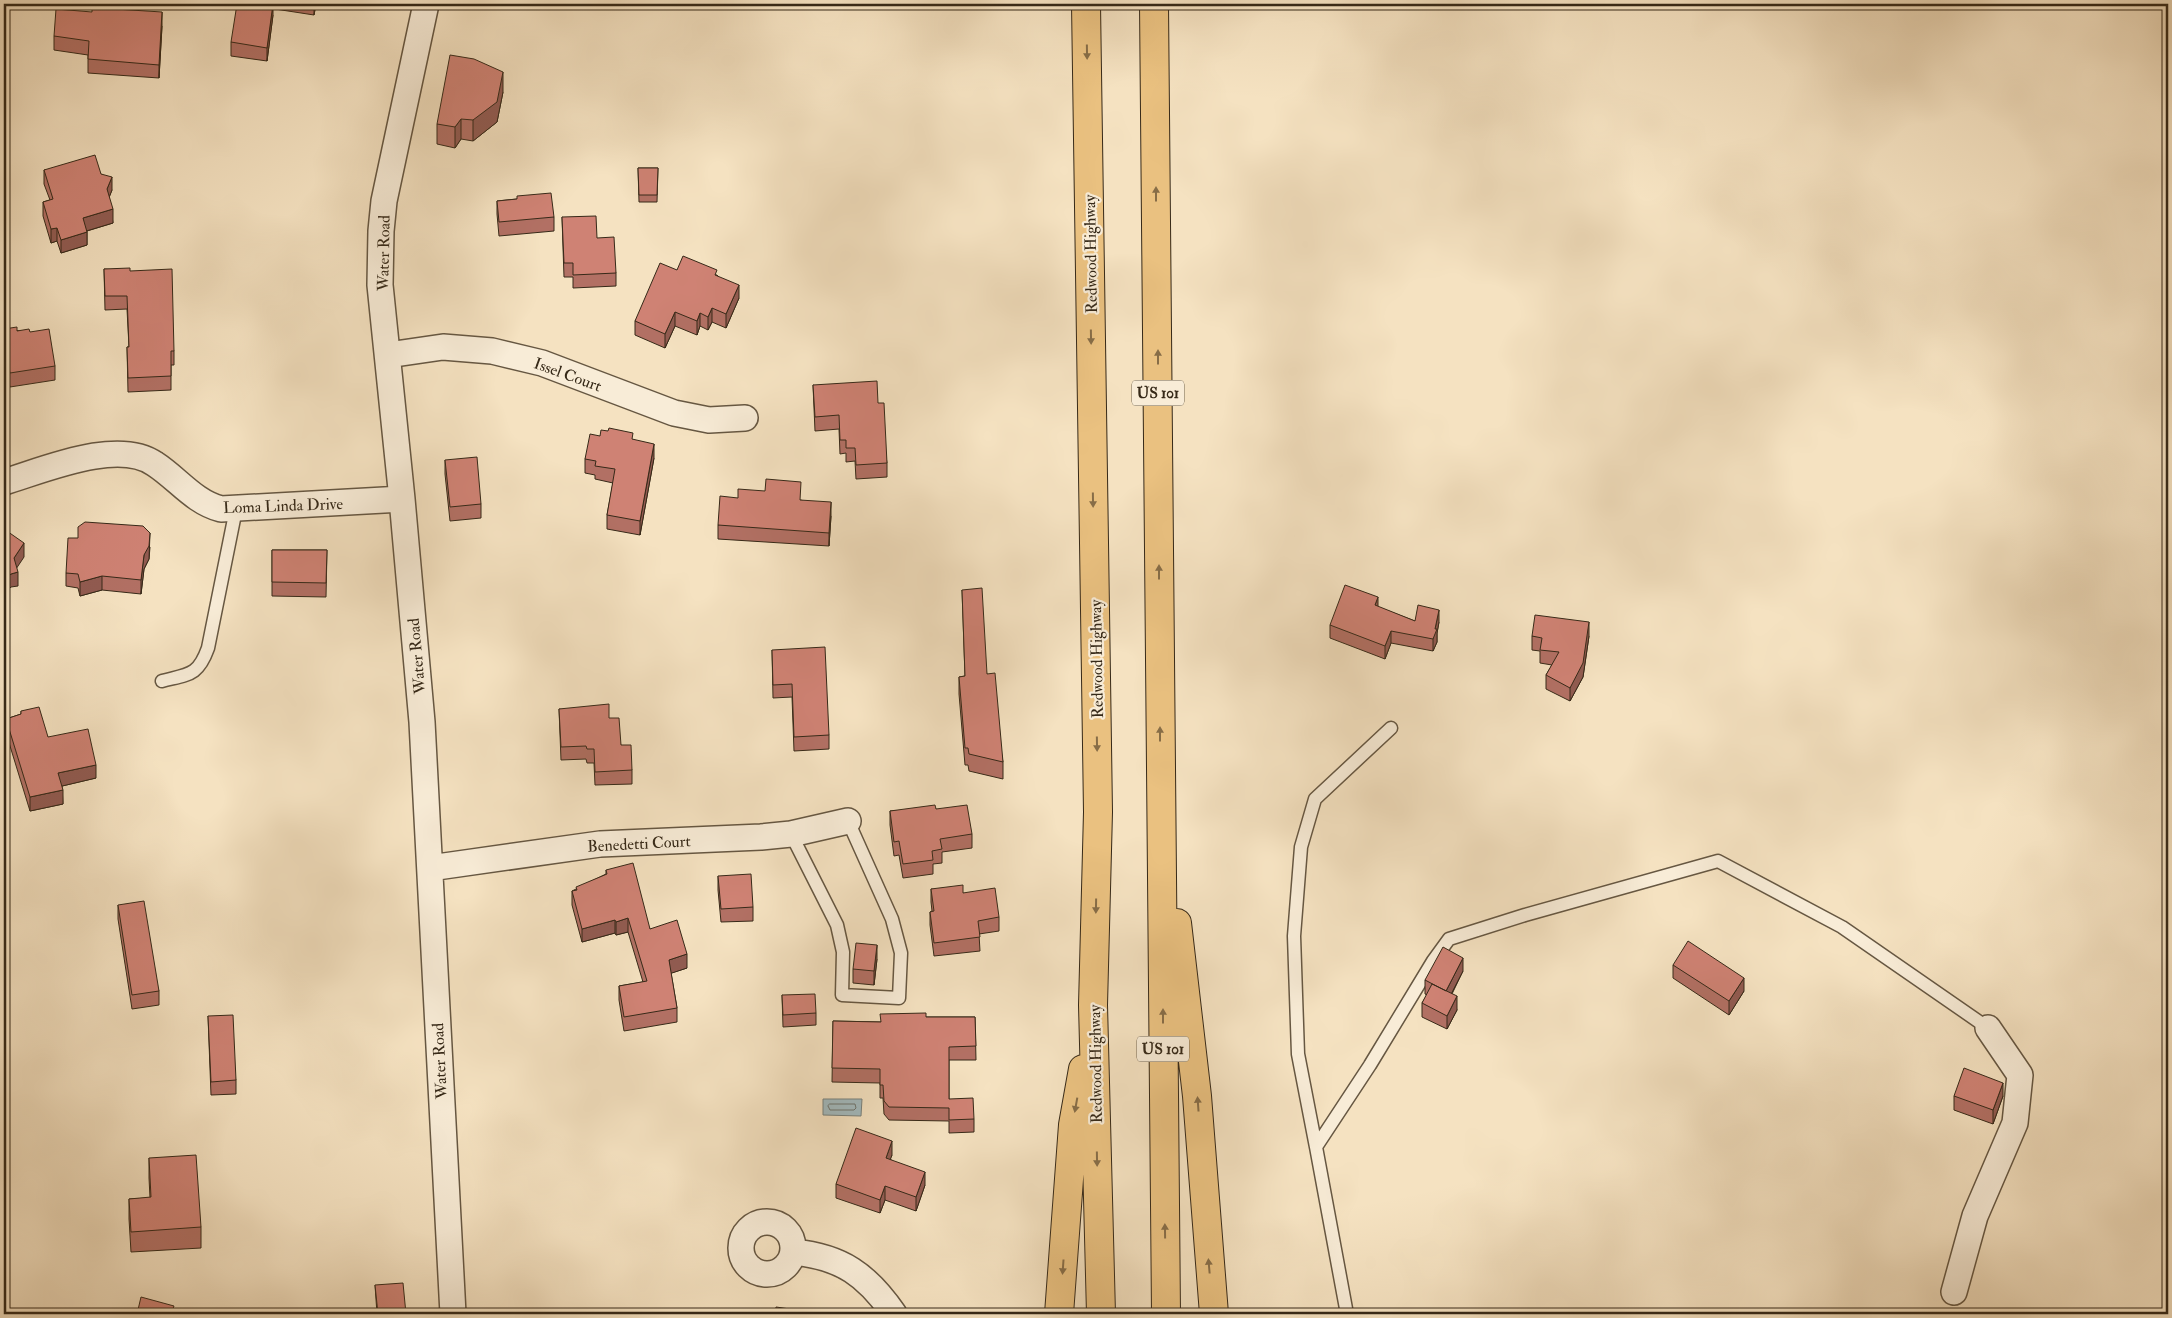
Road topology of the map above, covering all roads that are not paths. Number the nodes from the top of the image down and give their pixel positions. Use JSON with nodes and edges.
{"nodes":[{"id":1,"x":426,"y":4,"type":"edge"},
{"id":2,"x":1086,"y":4,"type":"edge"},
{"id":3,"x":1154,"y":4,"type":"edge"},
{"id":4,"x":388,"y":355,"type":"junction"},
{"id":5,"x":744,"y":418,"type":"dead end"},
{"id":6,"x":4,"y":482,"type":"edge"},
{"id":7,"x":402,"y":500,"type":"junction"},
{"id":8,"x":236,"y":509,"type":"junction"},
{"id":9,"x":162,"y":681,"type":"dead end"},
{"id":10,"x":1391,"y":728,"type":"dead end"},
{"id":11,"x":1161,"y":783,"type":"junction"},
{"id":12,"x":848,"y":821,"type":"joint"},
{"id":13,"x":790,"y":834,"type":"junction"},
{"id":14,"x":430,"y":868,"type":"junction"},
{"id":15,"x":1093,"y":1006,"type":"junction"},
{"id":16,"x":1988,"y":1028,"type":"joint"},
{"id":17,"x":1316,"y":1147,"type":"junction"},
{"id":18,"x":794,"y":1252,"type":"dead end"},
{"id":19,"x":1954,"y":1292,"type":"dead end"},
{"id":20,"x":453,"y":1314,"type":"edge"},
{"id":21,"x":894,"y":1314,"type":"edge"},
{"id":22,"x":1059,"y":1314,"type":"edge"},
{"id":23,"x":1100,"y":1314,"type":"edge"},
{"id":24,"x":1166,"y":1314,"type":"edge"},
{"id":25,"x":1214,"y":1314,"type":"edge"},
{"id":26,"x":1347,"y":1314,"type":"edge"}],
"edges":[{"from":1,"to":4,"type":"street","name":"Water Road"},
{"from":2,"to":15,"type":"highway","name":"Redwood Highway","one_way":true},
{"from":11,"to":3,"type":"highway","number":"US 101","one_way":true},
{"from":4,"to":5,"type":"street","name":"Issel Court"},
{"from":4,"to":7,"type":"street","name":"Water Road"},
{"from":6,"to":8,"type":"street","name":"Loma Linda Drive"},
{"from":7,"to":8,"type":"street","name":"Loma Linda Drive"},
{"from":7,"to":14,"type":"street","name":"Water Road"},
{"from":8,"to":9,"type":"lane"},
{"from":10,"to":17,"type":"lane"},
{"from":24,"to":11,"type":"highway","number":"US 101","one_way":true},
{"from":25,"to":11,"type":"highway","one_way":true},
{"from":12,"to":13,"type":"street","name":"Benedetti Court"},
{"from":12,"to":13,"type":"lane"},
{"from":13,"to":14,"type":"street","name":"Benedetti Court"},
{"from":14,"to":20,"type":"street","name":"Water Road"},
{"from":15,"to":22,"type":"highway","one_way":true},
{"from":15,"to":23,"type":"highway","name":"Redwood Highway","one_way":true},
{"from":16,"to":17,"type":"lane"},
{"from":16,"to":19,"type":"street"},
{"from":17,"to":26,"type":"lane"},
{"from":18,"to":21,"type":"street"}]}
